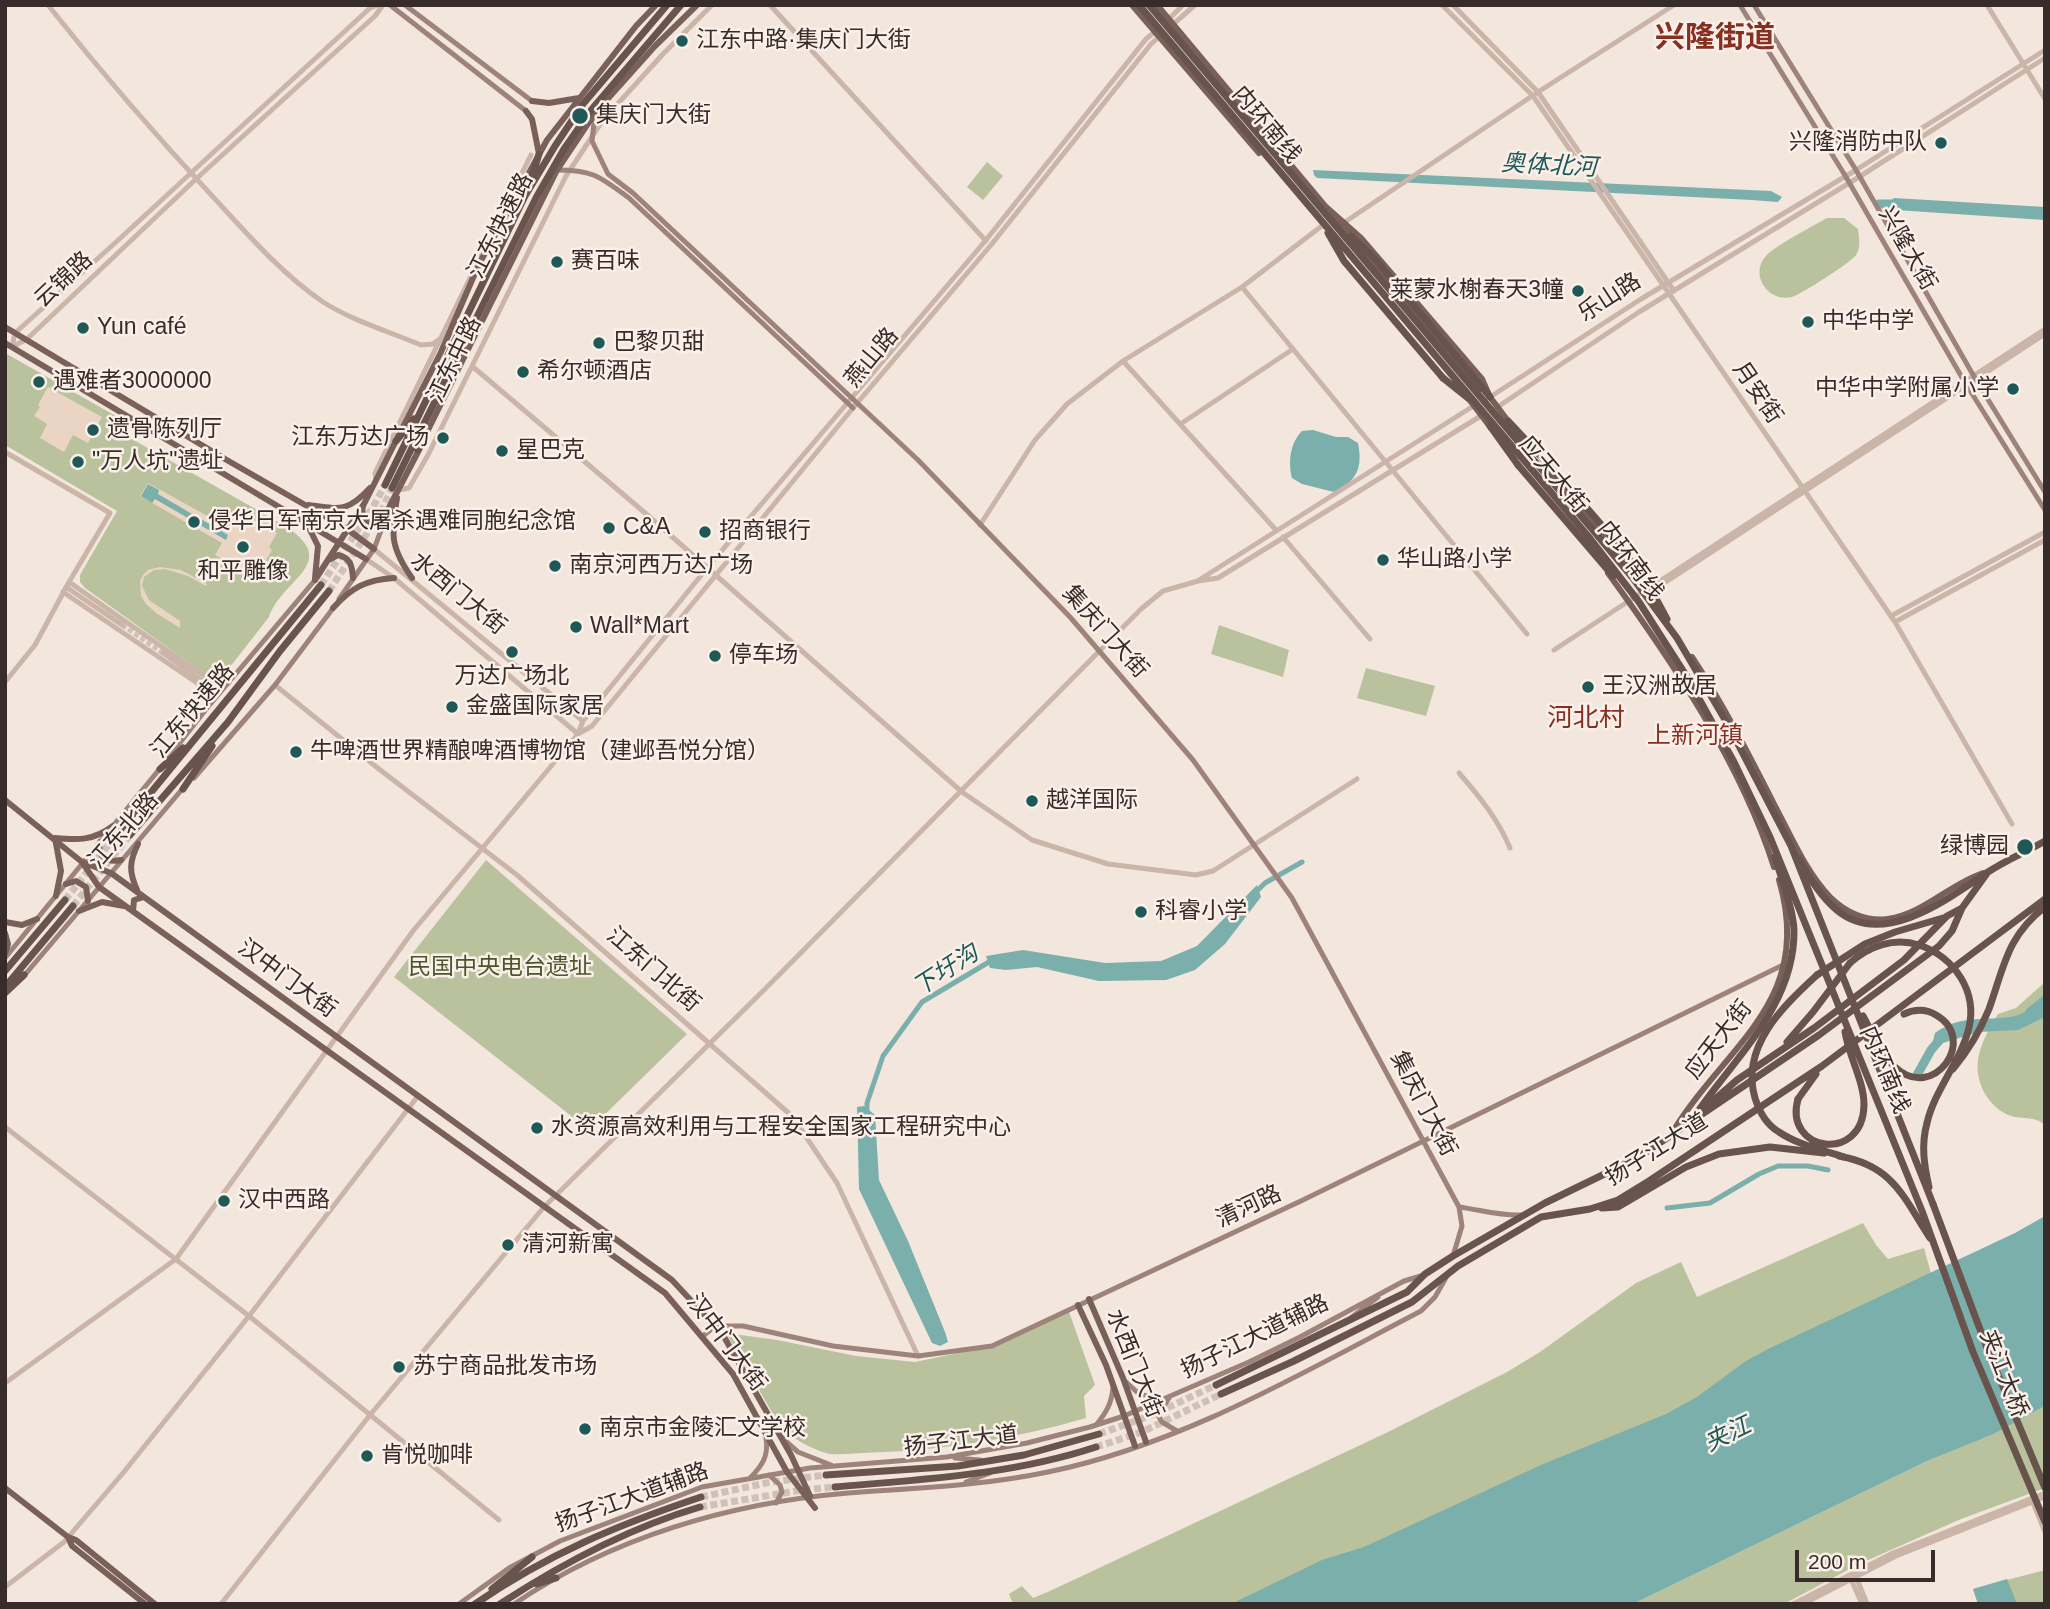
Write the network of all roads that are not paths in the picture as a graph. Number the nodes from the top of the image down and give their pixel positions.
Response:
1 (48, 5) edge
2 (378, 5) edge
3 (383, 5) edge
4 (390, 5) edge
5 (405, 5) edge
6 (656, 5) edge
7 (667, 5) edge
8 (681, 5) edge
9 (697, 5) edge
10 (712, 5) edge
11 (770, 5) edge
12 (1132, 5) edge
13 (1139, 5) edge
14 (1149, 5) edge
15 (1157, 5) edge
16 (1183, 5) edge
17 (1195, 5) edge
18 (1441, 5) edge
19 (1452, 5) edge
20 (1674, 5) edge
21 (1740, 5) edge
22 (1754, 5) edge
23 (1987, 5) edge
24 (1171, 22) junction
25 (1156, 35) junction
26 (2045, 50) edge
27 (2045, 58) edge
28 (2025, 66) junction
29 (1535, 94) junction
30 (579, 98) junction
31 (2045, 99) edge
32 (532, 101) joint
33 (526, 111) joint
34 (595, 113) junction
35 (593, 134) junction
36 (535, 155) junction
37 (557, 170) junction
38 (569, 170) junction
39 (191, 173) junction
40 (1858, 173) junction
41 (606, 177) junction
42 (196, 179) junction
43 (1847, 180) junction
44 (525, 196) junction
45 (534, 202) junction
46 (1322, 210) junction
47 (1345, 222) junction
48 (1323, 225) junction
49 (988, 243) junction
50 (1669, 283) junction
51 (1662, 286) junction
52 (1242, 287) junction
53 (1671, 293) junction
54 (5, 327) edge
55 (2045, 331) edge
56 (15, 332) junction
57 (441, 338) junction
58 (27, 339) junction
59 (9, 345) edge
60 (421, 345) junction
61 (1293, 349) junction
62 (1124, 361) junction
63 (429, 362) junction
64 (472, 366) junction
65 (1975, 378) junction
66 (1965, 384) junction
67 (1490, 397) junction
68 (1468, 398) junction
69 (853, 403) junction
70 (1473, 406) junction
71 (1497, 407) junction
72 (426, 409) junction
73 (1481, 416) junction
74 (1508, 421) junction
75 (1182, 423) junction
76 (1490, 426) junction
77 (396, 441) junction
78 (418, 450) junction
79 (5, 452) edge
80 (1386, 461) junction
81 (1393, 470) junction
82 (376, 481) junction
83 (392, 488) junction
84 (1803, 491) junction
85 (2045, 492) edge
86 (364, 503) junction
87 (305, 505) junction
88 (2045, 510) edge
89 (387, 514) junction
90 (302, 522) junction
91 (980, 525) junction
92 (347, 529) junction
93 (1276, 530) junction
94 (2045, 532) edge
95 (1283, 538) junction
96 (2045, 540) edge
97 (339, 543) junction
98 (374, 549) junction
99 (366, 559) junction
100 (327, 562) junction
101 (707, 568) junction
102 (715, 575) junction
103 (353, 578) junction
104 (394, 578) junction
105 (412, 578) junction
106 (1198, 581) junction
107 (318, 582) junction
108 (66, 587) junction
109 (329, 591) tunnel mouth
110 (1648, 592) junction
111 (679, 603) junction
112 (1631, 603) junction
113 (333, 608) junction
114 (687, 610) junction
115 (1891, 616) junction
116 (1895, 622) junction
117 (125, 624) junction
118 (140, 632) junction
119 (122, 633) junction
120 (1527, 634) dead end
121 (1676, 638) junction
122 (151, 639) junction
123 (1370, 639) dead end
124 (134, 640) junction
125 (1665, 646) junction
126 (144, 647) junction
127 (162, 650) junction
128 (1554, 650) dead end
129 (1100, 651) junction
130 (156, 655) junction
131 (202, 681) junction
132 (5, 682) edge
133 (214, 683) junction
134 (228, 684) junction
135 (275, 685) junction
136 (209, 696) junction
137 (207, 708) junction
138 (583, 721) junction
139 (228, 722) junction
140 (592, 726) junction
141 (201, 732) junction
142 (578, 734) junction
143 (160, 769) junction
144 (1459, 773) dead end
145 (1357, 779) dead end
146 (183, 789) junction
147 (962, 792) junction
148 (5, 800) edge
149 (2012, 824) dead end
150 (117, 828) junction
151 (130, 835) tunnel mouth
152 (1770, 837) junction
153 (55, 838) junction
154 (100, 842) junction
155 (2041, 843) edge
156 (138, 844) junction
157 (1255, 845) junction
158 (1791, 846) junction
159 (482, 848) junction
160 (1510, 848) dead end
161 (121, 860) junction
162 (82, 862) junction
163 (1988, 872) junction
164 (111, 873) junction
165 (66, 884) junction
166 (99, 887) junction
167 (141, 895) junction
168 (56, 896) junction
169 (2045, 899) edge
170 (65, 900) tunnel mouth
171 (88, 901) junction
172 (127, 906) junction
173 (2045, 907) edge
174 (1962, 908) junction
175 (76, 909) junction
176 (133, 911) junction
177 (1947, 916) junction
178 (37, 919) junction
179 (5, 922) edge
180 (5, 933) edge
181 (5, 956) edge
182 (1786, 966) junction
183 (5, 971) edge
184 (24, 975) junction
185 (5, 987) edge
186 (1849, 991) junction
187 (5, 993) edge
188 (5, 998) edge
189 (1888, 1018) junction
190 (1844, 1024) junction
191 (335, 1036) junction
192 (710, 1043) junction
193 (325, 1050) junction
194 (1778, 1052) junction
195 (1822, 1066) junction
196 (1951, 1073) junction
197 (418, 1096) junction
198 (408, 1109) junction
199 (1692, 1121) junction
200 (5, 1127) edge
201 (1671, 1135) junction
202 (1423, 1141) junction
203 (1844, 1157) junction
204 (555, 1195) junction
205 (1933, 1204) junction
206 (544, 1207) junction
207 (1459, 1207) junction
208 (1590, 1209) junction
209 (1525, 1215) junction
210 (1931, 1239) junction
211 (1453, 1256) junction
212 (176, 1259) junction
213 (1425, 1274) junction
214 (1447, 1276) junction
215 (1385, 1291) junction
216 (1089, 1300) junction
217 (1078, 1304) junction
218 (249, 1316) junction
219 (1344, 1323) junction
220 (715, 1326) junction
221 (703, 1336) junction
222 (918, 1356) junction
223 (1124, 1381) junction
224 (5, 1383) edge
225 (1113, 1384) junction
226 (1216, 1385) tunnel mouth
227 (1221, 1394) tunnel mouth
228 (1166, 1399) junction
229 (1135, 1412) junction
230 (370, 1415) junction
231 (1124, 1416) junction
232 (1095, 1426) junction
233 (765, 1431) junction
234 (1178, 1431) junction
235 (1099, 1434) tunnel mouth
236 (780, 1436) junction
237 (1146, 1442) junction
238 (1135, 1446) junction
239 (1096, 1447) tunnel mouth
240 (947, 1457) junction
241 (991, 1461) junction
242 (834, 1466) junction
243 (798, 1470) junction
244 (995, 1471) junction
245 (788, 1472) junction
246 (769, 1475) junction
247 (826, 1475) tunnel mouth
248 (749, 1479) junction
249 (957, 1486) junction
250 (835, 1487) tunnel mouth
251 (5, 1488) edge
252 (2045, 1493) edge
253 (701, 1497) tunnel mouth
254 (809, 1498) junction
255 (2032, 1500) junction
256 (776, 1503) junction
257 (700, 1507) tunnel mouth
258 (499, 1520) dead end
259 (2045, 1522) edge
260 (2045, 1532) edge
261 (68, 1537) junction
262 (532, 1557) junction
263 (1852, 1575) junction
264 (556, 1578) junction
265 (5, 1587) edge
266 (526, 1588) junction
267 (486, 1596) junction
268 (145, 1604) edge
269 (155, 1604) edge
270 (222, 1604) edge
271 (458, 1604) edge
272 (475, 1604) edge
273 (500, 1604) edge
274 (514, 1604) edge
275 (1793, 1604) edge
276 (1803, 1604) edge
277 (1862, 1604) edge
278 (1867, 1604) edge

1 - 39 street
2 - 39 street, 云锦路
3 - 42 street, 云锦路
4 - 33 main road
5 - 32 main road
6 - 30 main road, 江东中路
7 - 44 highway, 江东快速路
8 - 45 highway, 江东快速路
9 - 34 main road, 江东中路
10 - 35 street, 江东中路
11 - 49 street
12 - 25 main road, 应天大街
13 - 46 highway, 内环南线, bridge
14 - 46 highway, 内环南线, bridge
15 - 24 main road, 应天大街
16 - 24 street, 燕山路
17 - 24 street, 燕山路
18 - 29 street, 月安街
19 - 29 street
20 - 29 street
21 - 43 main road, 兴隆大街
22 - 40 main road, 兴隆大街
23 - 28 street
24 - 25 street, 燕山路
24 - 46 main road, 应天大街
25 - 48 main road, 应天大街
25 - 49 street, 燕山路
26 - 28 street, 乐山路
27 - 28 street, 乐山路
28 - 31 street
28 - 40 street, 乐山路
29 - 47 street
29 - 50 street
29 - 51 street, 月安街
30 - 32 main road
30 - 36 main road, 江东中路
33 - 36 main road
34 - 35 main road
34 - 37 main road, 江东中路
35 - 38 street, 江东中路
35 - 41 main road
36 - 44 highway
36 - 57 street, 江东中路
36 - 77 main road, 江东中路
37 - 38 main road
37 - 45 highway
37 - 78 main road, 江东中路
38 - 41 main road
38 - 64 street, 江东中路
39 - 42 street
39 - 56 street, 云锦路
40 - 43 street, 乐山路
40 - 65 main road, 兴隆大街
41 - 69 main road, 集庆门大街
42 - 58 street, 云锦路
42 - 60 street
43 - 50 street, 乐山路
43 - 53 street, 乐山路
43 - 66 main road, 兴隆大街
44 - 72 highway, 江东快速路
45 - 72 highway, 江东快速路
46 - 47 main road, 应天大街
46 - 67 main road, 应天大街
46 - 67 highway, bridge
46 - 68 highway, bridge
46 - 121 highway, 内环南线, bridge
46 - 125 highway, 内环南线, bridge
47 - 67 main road, 应天大街
48 - 52 street
48 - 68 main road, 应天大街
49 - 69 street, 燕山路
50 - 51 street, 乐山路
50 - 53 street
51 - 53 street, 月安街
51 - 67 street, 乐山路
52 - 61 street
52 - 62 street
53 - 71 street, 乐山路
53 - 84 street, 月安街
54 - 56 main road, 水西门大街
55 - 65 street
56 - 58 main road, 水西门大街
56 - 59 street
57 - 60 street
57 - 63 street, 江东中路
58 - 59 street, 云锦路
58 - 87 main road, 水西门大街
59 - 90 main road, 水西门大街
60 - 63 street
61 - 75 street
61 - 80 street
62 - 75 street
62 - 91 street
63 - 82 street, 江东中路
64 - 83 street, 江东中路
64 - 101 street
65 - 66 street
65 - 85 main road, 兴隆大街
66 - 84 street
66 - 88 main road, 兴隆大街
67 - 70 street, 乐山路
67 - 71 main road, 应天大街
68 - 70 main road, 应天大街
69 - 91 main road, 集庆门大街
69 - 101 street, 燕山路
69 - 102 street, 燕山路
70 - 73 main road, 应天大街
70 - 80 street, 乐山路
71 - 73 street, 乐山路
71 - 74 main road, 应天大街
72 - 77 highway
72 - 78 highway
72 - 83 highway, 江东快速路
73 - 76 main road, 应天大街
73 - 81 street, 乐山路
74 - 110 main road, 应天大街
74 - 121 highway, bridge
75 - 93 street
76 - 112 main road, 应天大街
76 - 125 highway, bridge
77 - 82 main road, 江东中路
78 - 83 main road, 江东中路
79 - 108 street
80 - 81 street
80 - 93 street, 乐山路
81 - 95 street, 乐山路
81 - 120 street
82 - 86 main road, 江东中路
82 - 87 main road
83 - 89 main road, 江东中路
83 - 105 main road
84 - 110 street
84 - 115 street, 月安街
86 - 89 main road
86 - 92 main road, 江东中路
87 - 92 main road, 水西门大街
89 - 98 main road, 江东北路
90 - 97 main road, 水西门大街
90 - 107 main road
91 - 129 main road, 集庆门大街
92 - 97 main road, 江东中路
92 - 98 main road, 水西门大街
93 - 95 street
93 - 106 street, 乐山路
94 - 115 street
95 - 106 street, 乐山路
95 - 123 street
96 - 116 street
97 - 99 main road, 水西门大街
97 - 100 main road, 江东中路
98 - 99 main road, 江东北路
98 - 105 street, 水西门大街
99 - 103 main road, 江东北路
99 - 104 street, 水西门大街
100 - 103 main road
100 - 107 main road, 江东中路
101 - 102 street
101 - 111 street, 燕山路
102 - 114 street, 燕山路
102 - 147 street
103 - 113 main road, 江东北路
104 - 113 main road
104 - 142 street, 水西门大街
105 - 138 street, 水西门大街
106 - 129 street, 乐山路
107 - 134 main road, 江东北路
107 - 141 highway, 江东快速路
108 - 117 street
108 - 119 street
108 - 132 street
109 - 139 highway, 江东快速路
110 - 112 street
110 - 163 main road, 应天大街
111 - 114 street
111 - 138 street, 燕山路
112 - 128 street
112 - 182 main road, 应天大街
113 - 135 main road, 江东北路
114 - 140 street, 燕山路
115 - 116 street, 月安街
116 - 149 street, 月安街
117 - 118 street
117 - 119 street
118 - 122 street
118 - 124 street
119 - 124 street
121 - 158 highway, 内环南线, bridge
122 - 126 street
122 - 127 street
124 - 126 street
125 - 152 highway, 内环南线, bridge
126 - 130 street
127 - 130 street
127 - 131 street
127 - 133 street
129 - 147 street, 乐山路
129 - 157 main road, 集庆门大街
130 - 136 street
131 - 133 street
131 - 136 street
133 - 134 street
134 - 137 main road, 江东北路
135 - 146 main road, 江东北路
135 - 159 street, 江东门北街
136 - 137 street
137 - 143 main road, 江东北路
138 - 140 street, 水西门大街
138 - 142 street, 燕山路
139 - 146 highway
139 - 151 highway, 江东快速路
140 - 142 street, 燕山路
141 - 143 highway
141 - 150 highway, 江东快速路
142 - 159 street, 燕山路
143 - 150 main road, 江东北路
144 - 160 street
145 - 157 street
146 - 156 main road, 江东北路
147 - 157 street
147 - 192 street, 乐山路
148 - 153 main road, 汉中门大街
150 - 153 main road
150 - 154 main road, 江东北路
152 - 182 highway, bridge
152 - 190 highway, 内环南线, bridge
153 - 162 main road, 汉中门大街
153 - 168 main road
154 - 161 main road
154 - 162 main road, 江东北路
155 - 163 highway
156 - 161 main road, 江东北路
156 - 167 main road
157 - 202 main road, 集庆门大街
158 - 163 highway, bridge
158 - 186 highway, 内环南线, bridge
159 - 191 street, 燕山路
159 - 192 street, 江东门北街
161 - 164 main road, 江东北路
162 - 164 main road, 汉中门大街
162 - 165 main road, 江东北路
162 - 166 main road, 汉中门大街
163 - 174 highway, 扬子江大道
164 - 166 main road, 江东北路
164 - 167 main road, 汉中门大街
165 - 168 main road, 江东北路
165 - 171 main road
166 - 171 main road, 江东北路
166 - 172 main road, 汉中门大街
167 - 176 main road
167 - 191 main road, 汉中门大街
168 - 178 main road, 江东北路
169 - 189 highway, 扬子江大道
170 - 183 highway
171 - 175 main road, 江东北路
172 - 175 main road
172 - 176 main road, 汉中门大街
173 - 196 highway, bridge
174 - 177 highway, 扬子江大道
174 - 199 highway, 扬子江大道
175 - 184 main road, 江东北路
175 - 185 highway
176 - 193 main road, 汉中门大街
177 - 194 highway, 扬子江大道
177 - 203 highway, bridge
178 - 179 main road
178 - 181 main road, 江东北路
180 - 181 main road
182 - 199 highway
182 - 201 main road, 应天大街
182 - 202 main road, 清河路
184 - 187 highway
184 - 188 main road, 江东北路
186 - 189 highway, bridge
186 - 205 highway, 内环南线, bridge
189 - 195 highway, 扬子江大道
190 - 195 highway, bridge
190 - 210 highway, 内环南线, bridge
191 - 193 street, 燕山路
191 - 197 main road, 汉中门大街
192 - 204 street, 乐山路
192 - 222 street, 江东门北街
193 - 198 main road, 汉中门大街
193 - 212 street, 燕山路
194 - 196 highway, bridge
194 - 199 highway, 扬子江大道
195 - 208 highway, 扬子江大道
196 - 205 highway, bridge
197 - 198 street
197 - 204 main road, 汉中门大街
198 - 206 main road, 汉中门大街
198 - 218 street
199 - 201 highway, 扬子江大道
200 - 212 street
201 - 209 highway, 扬子江大道
202 - 207 main road, 集庆门大街
202 - 216 main road, 清河路
203 - 208 highway, bridge
203 - 210 highway, bridge
204 - 206 street, 乐山路
204 - 220 main road, 汉中门大街
205 - 252 highway, 夹江大桥
206 - 221 main road, 汉中门大街
206 - 230 street, 乐山路
207 - 209 main road
207 - 211 main road
208 - 214 highway, 扬子江大道
209 - 211 highway, 扬子江大道
210 - 259 highway, 夹江大桥, bridge
211 - 213 highway, 扬子江大道
212 - 218 street
212 - 224 street, 燕山路
213 - 215 main road, 扬子江大道辅路
213 - 219 highway, 扬子江大道
214 - 227 highway, 扬子江大道
214 - 234 main road, 扬子江大道辅路
215 - 219 main road
215 - 228 main road, 扬子江大道辅路
216 - 217 main road, 清河路
216 - 223 main road, 水西门大街
217 - 222 main road, 清河路
217 - 225 main road, 水西门大街
218 - 230 street
218 - 261 street
219 - 226 highway, 扬子江大道
220 - 221 main road
220 - 222 main road, 清河路
220 - 236 main road, 汉中门大街
221 - 233 main road, 汉中门大街
223 - 228 main road
223 - 229 main road, 水西门大街
225 - 231 main road, 水西门大街
225 - 232 main road
228 - 229 main road, 扬子江大道辅路
228 - 234 main road
229 - 231 main road, 扬子江大道辅路
229 - 237 main road, 水西门大街
230 - 258 street
230 - 270 street, 乐山路
231 - 232 main road, 扬子江大道辅路
231 - 238 main road, 水西门大街
232 - 240 main road, 扬子江大道辅路
233 - 245 main road, 汉中门大街
233 - 248 main road
234 - 237 main road, 扬子江大道辅路
235 - 241 highway, 扬子江大道
236 - 242 main road
236 - 243 main road, 汉中门大街
237 - 238 main road, 扬子江大道辅路
238 - 249 main road, 扬子江大道辅路
239 - 244 highway, 扬子江大道
240 - 241 main road
240 - 242 main road, 扬子江大道辅路
241 - 247 highway, 扬子江大道
242 - 243 main road, 扬子江大道辅路
243 - 245 main road, 扬子江大道辅路
243 - 254 main road, 汉中门大街
244 - 249 main road
244 - 250 highway, 扬子江大道
245 - 246 main road, 扬子江大道辅路
245 - 254 main road, 汉中门大街
246 - 248 main road, 扬子江大道辅路
246 - 256 main road
248 - 262 main road, 扬子江大道辅路
249 - 254 main road, 扬子江大道辅路
251 - 261 main road
252 - 255 street
253 - 267 highway
254 - 256 main road, 扬子江大道辅路
255 - 260 street
255 - 263 street
256 - 264 main road, 扬子江大道辅路
257 - 266 highway
261 - 265 street
261 - 268 main road
261 - 269 main road
262 - 267 highway
262 - 271 main road, 扬子江大道辅路
263 - 275 street
263 - 276 street
263 - 277 street
263 - 278 street
264 - 266 highway
264 - 274 main road, 扬子江大道辅路
266 - 273 highway
267 - 272 highway

